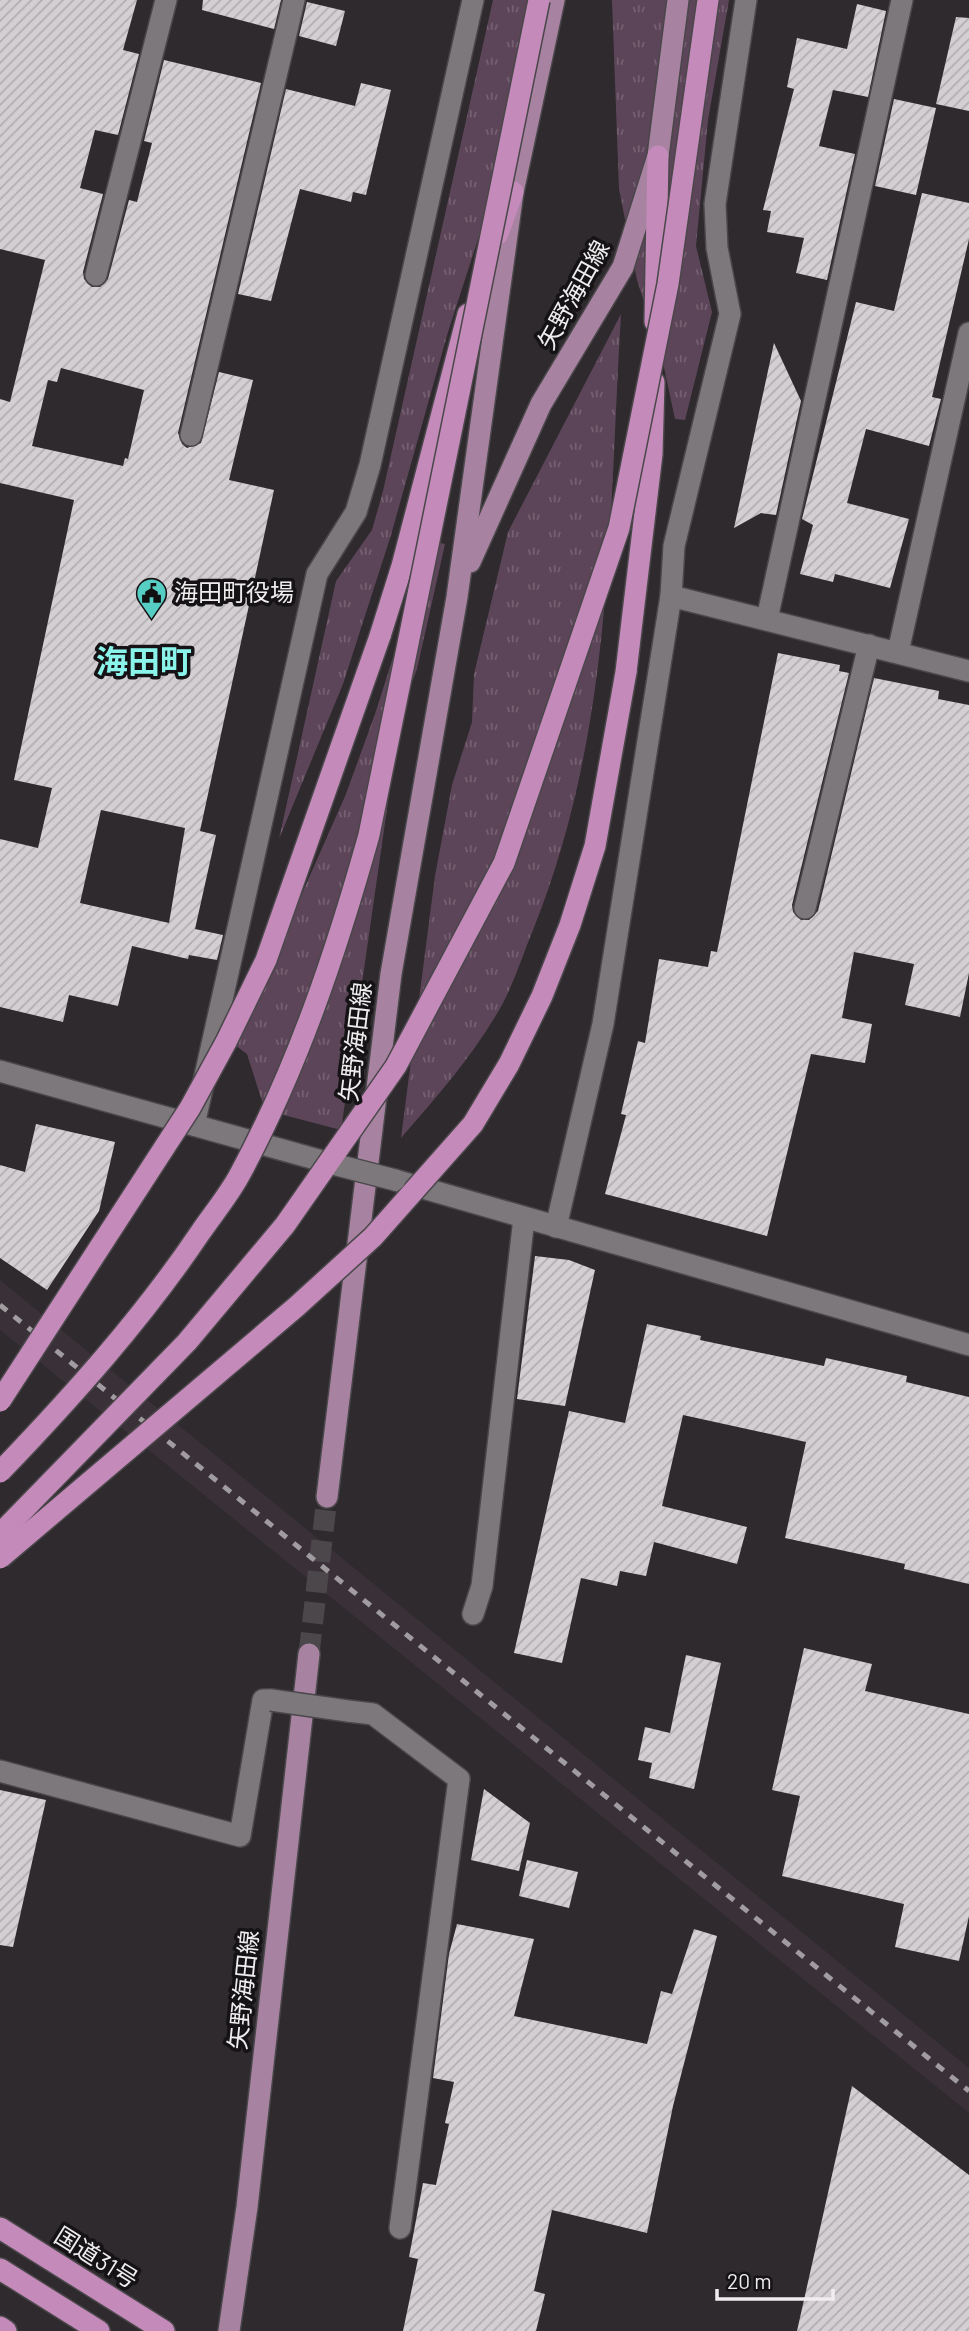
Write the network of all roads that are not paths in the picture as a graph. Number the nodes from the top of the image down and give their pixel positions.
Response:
1 (166, 0) edge
2 (294, 0) edge
3 (473, 0) edge
4 (539, 0) edge
5 (554, 0) edge
6 (678, 0) edge
7 (708, 0) edge
8 (746, 0) edge
9 (902, 0) edge
10 (658, 156) junction
11 (513, 192) junction
12 (96, 275) dead end
13 (969, 333) edge
14 (191, 435) dead end
15 (671, 596) junction
16 (457, 597) junction
17 (767, 619) junction
18 (869, 645) junction
19 (898, 652) junction
20 (969, 671) edge
21 (805, 908) dead end
22 (0, 1071) edge
23 (194, 1125) junction
24 (524, 1218) junction
25 (556, 1227) junction
26 (969, 1345) edge
27 (0, 1401) edge
28 (0, 1472) edge
29 (327, 1497) tunnel mouth
30 (0, 1534) edge
31 (0, 1558) edge
32 (473, 1614) dead end
33 (309, 1654) tunnel mouth
34 (0, 1771) edge
35 (0, 2228) edge
36 (400, 2228) dead end
37 (0, 2269) edge
38 (0, 2327) edge
39 (6, 2331) edge
40 (99, 2331) edge
41 (164, 2331) edge
42 (229, 2331) edge

1 - 12 street
2 - 14 street
3 - 23 street
4 - 28 highway, bridge
5 - 11 main road, 矢野海田線
6 - 10 main road, 矢野海田線
7 - 30 highway, bridge
8 - 15 street
9 - 17 street
10 - 16 main road, 矢野海田線
10 - 31 highway, bridge
11 - 16 main road, 矢野海田線
11 - 27 highway, bridge
13 - 19 street
15 - 17 street
15 - 25 street
16 - 29 main road, 矢野海田線
17 - 18 street
18 - 19 street
18 - 21 street
19 - 20 street
22 - 23 street
23 - 24 street, bridge
24 - 25 street
24 - 32 street
25 - 26 street
33 - 42 main road, 矢野海田線
34 - 36 street, bridge
35 - 41 highway, 国道31号
37 - 40 highway
38 - 39 highway

